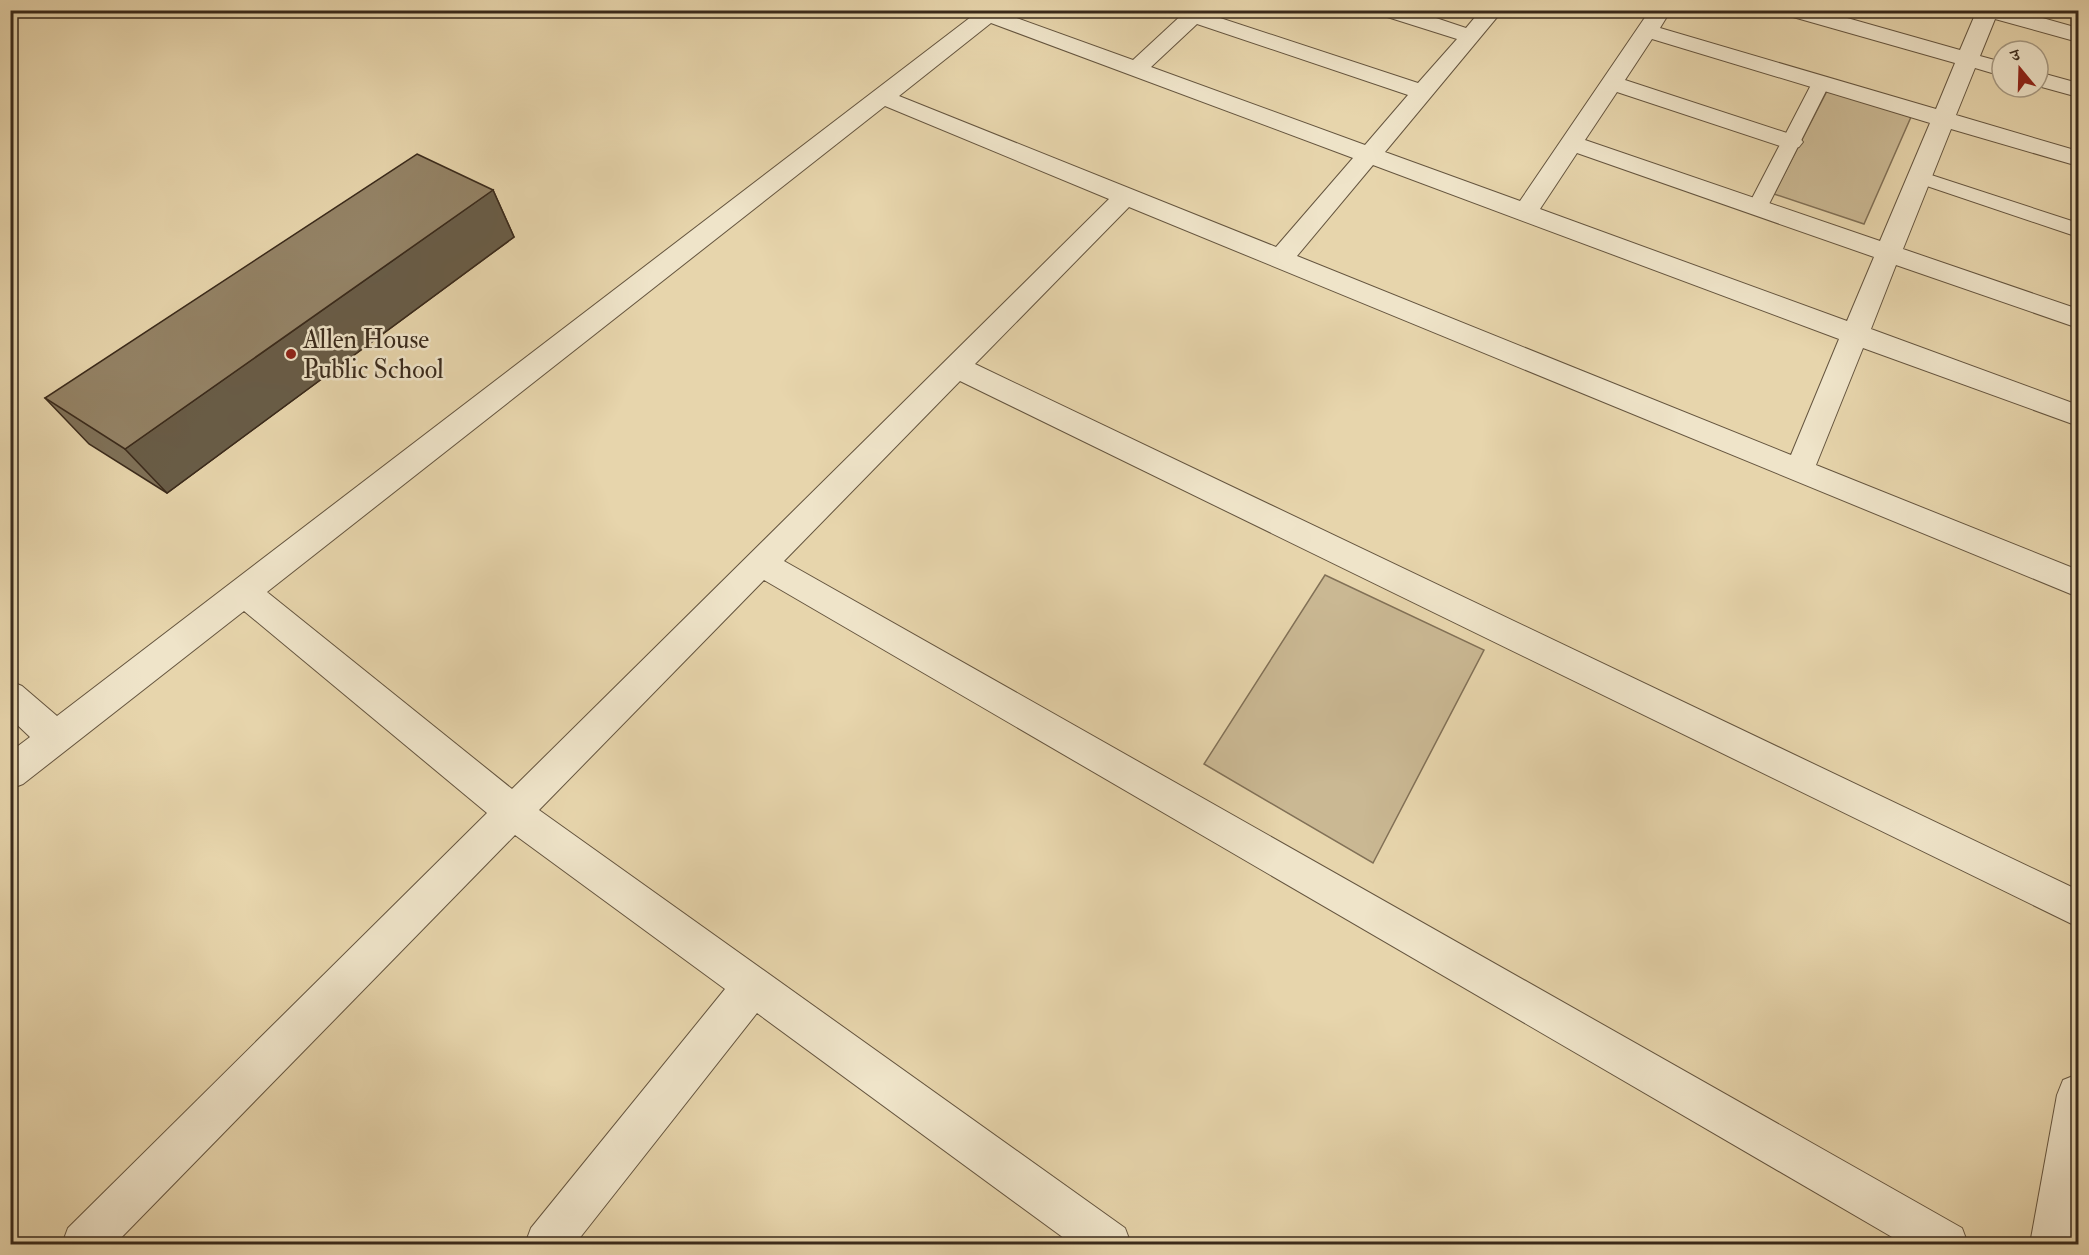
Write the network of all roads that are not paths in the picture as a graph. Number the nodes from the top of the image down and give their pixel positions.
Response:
1 (1389, 10) edge
2 (1493, 10) edge
3 (1661, 10) edge
4 (1794, 10) edge
5 (1988, 10) edge
6 (991, 13) edge
7 (1197, 13) edge
8 (1647, 31) junction
9 (2079, 35) edge
10 (1470, 36) junction
11 (1968, 59) junction
12 (1990, 65) edge
13 (1136, 69) junction
14 (2050, 82) edge
15 (1612, 83) junction
16 (1821, 83) junction
17 (2079, 90) edge
18 (1423, 92) junction
19 (882, 98) junction
20 (1943, 119) junction
21 (1791, 142) junction
22 (1571, 143) junction
23 (1369, 155) junction
24 (2079, 159) edge
25 (1919, 177) junction
26 (1125, 197) junction
27 (1756, 208) junction
28 (1525, 212) junction
29 (2079, 230) edge
30 (1889, 253) junction
31 (1280, 259) junction
32 (2079, 319) edge
33 (1856, 333) junction
34 (956, 367) junction
35 (2079, 416) edge
36 (1799, 471) junction
37 (761, 564) junction
38 (2079, 584) edge
39 (244, 592) junction
40 (10, 696) edge
41 (56, 738) junction
42 (10, 773) edge
43 (514, 813) junction
44 (2079, 909) edge
45 (753, 986) junction
46 (2079, 1095) edge
47 (1091, 1239) edge
48 (84, 1245) edge
49 (547, 1245) edge
50 (1946, 1245) edge
51 (2052, 1245) edge

1 - 10 street
2 - 10 street
3 - 8 street
4 - 11 street
5 - 9 street
5 - 11 street
6 - 13 street
6 - 19 street
7 - 13 street
7 - 18 street
8 - 15 street
8 - 16 street
10 - 18 street
11 - 12 street
11 - 20 street
13 - 23 street
14 - 17 street
15 - 21 street
15 - 22 street
16 - 20 street
16 - 21 lane
18 - 23 street
19 - 26 street
19 - 39 street
20 - 24 street
20 - 25 street
21 - 27 lane
22 - 27 street
22 - 28 street
23 - 28 street
23 - 31 street
25 - 29 lane
25 - 30 street
26 - 31 street
26 - 34 street
27 - 30 street
28 - 33 street
30 - 32 street
30 - 33 street
31 - 36 street
33 - 35 street
33 - 36 street
34 - 37 street
34 - 44 street
36 - 38 street
37 - 43 street
37 - 50 street
39 - 41 street
39 - 43 street
40 - 41 street
41 - 42 street
43 - 45 street
43 - 48 street
45 - 47 street
45 - 49 street
46 - 51 street

